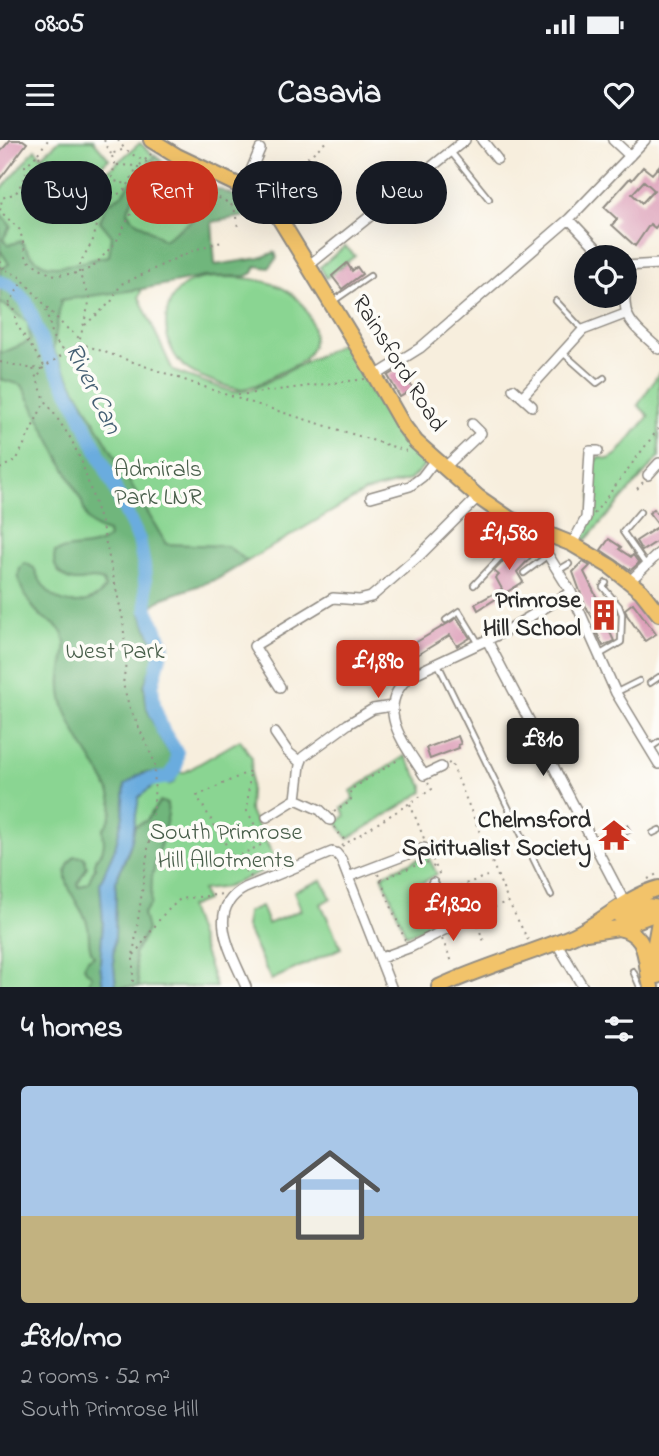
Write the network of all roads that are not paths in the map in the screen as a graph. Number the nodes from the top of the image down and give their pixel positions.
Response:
1 (465, 140) edge
2 (482, 140) edge
3 (613, 140) edge
4 (645, 140) edge
5 (154, 143) edge
6 (451, 152) junction
7 (255, 153) dead end
8 (630, 156) junction
9 (497, 159) dead end
10 (252, 161) edge
11 (232, 182) edge
12 (489, 199) dead end
13 (569, 219) junction
14 (284, 224) edge
15 (594, 245) edge
16 (659, 264) edge
17 (637, 265) edge
18 (309, 266) junction
19 (370, 276) dead end
20 (555, 300) dead end
21 (331, 303) junction
22 (624, 308) edge
23 (625, 314) junction
24 (583, 330) junction
25 (659, 349) edge
26 (562, 352) junction
27 (375, 376) junction
28 (604, 378) dead end
29 (513, 389) dead end
30 (522, 397) junction
31 (532, 406) dead end
32 (471, 424) dead end
33 (590, 451) dead end
34 (440, 464) junction
35 (372, 497) dead end
36 (478, 497) junction
37 (640, 512) dead end
38 (536, 530) junction
39 (572, 544) junction
40 (659, 553) edge
41 (548, 555) junction
42 (569, 565) dead end
43 (647, 565) junction
44 (558, 570) junction
45 (524, 573) dead end
46 (630, 581) junction
47 (606, 583) dead end
48 (474, 585) dead end
49 (571, 592) junction
50 (659, 614) edge
51 (446, 620) dead end
52 (483, 641) junction
53 (599, 655) junction
54 (438, 663) junction
55 (659, 677) edge
56 (639, 681) dead end
57 (650, 683) dead end
58 (280, 687) dead end
59 (616, 693) junction
60 (392, 706) junction
61 (275, 733) dead end
62 (659, 742) edge
63 (649, 748) junction
64 (300, 762) junction
65 (659, 764) edge
66 (441, 767) road end
67 (296, 799) junction
68 (267, 817) dead end
69 (328, 818) road end
70 (659, 830) edge
71 (653, 833) dead end
72 (426, 847) road end
73 (348, 877) junction
74 (433, 883) road end
75 (659, 888) edge
76 (551, 895) dead end
77 (625, 903) junction
78 (659, 910) edge
79 (659, 921) edge
80 (595, 924) junction
81 (618, 928) junction
82 (571, 937) junction
83 (556, 942) junction
84 (381, 958) junction
85 (633, 971) dead end
86 (659, 984) edge
87 (246, 987) edge
88 (391, 987) edge
89 (439, 987) edge
90 (583, 987) edge
91 (640, 987) edge
92 (651, 987) edge

1 - 6 street
2 - 9 street
3 - 8 street
4 - 8 street
5 - 11 main road, Rainsford Road
6 - 12 lane
6 - 18 street
7 - 10 street
8 - 13 street
13 - 15 street
13 - 27 street
14 - 18 main road, Rainsford Road
16 - 17 street
18 - 21 main road, Rainsford Road
19 - 21 lane
20 - 24 lane
21 - 27 main road, Rainsford Road
22 - 23 street
23 - 24 street
23 - 25 street
24 - 26 street
26 - 28 lane
26 - 30 street
27 - 34 main road, Rainsford Road
29 - 30 street
30 - 31 street
32 - 34 street
33 - 39 street
34 - 35 street
34 - 36 main road, Rainsford Road
36 - 38 main road, Rainsford Road
36 - 58 street
37 - 43 lane
38 - 39 main road, Rainsford Road
38 - 41 street
38 - 48 lane
39 - 46 main road, Rainsford Road
40 - 43 street
41 - 44 street
41 - 45 lane
42 - 44 lane
43 - 46 street
44 - 49 street
46 - 50 main road, Rainsford Road
47 - 53 lane
49 - 52 street
49 - 53 street
51 - 52 lane
52 - 54 street
52 - 77 street
53 - 59 street
54 - 60 street
54 - 76 lane
55 - 57 lane
56 - 59 lane
59 - 63 street
60 - 64 street
60 - 66 street
61 - 64 street
62 - 63 lane
63 - 65 street
64 - 67 street
67 - 68 street
67 - 69 street
70 - 71 lane
72 - 73 street
73 - 84 street
73 - 87 street
74 - 84 street
75 - 77 main road
77 - 80 main road
78 - 80 main road
78 - 81 main road
79 - 86 main road
80 - 82 main road
81 - 82 main road
81 - 92 main road
82 - 83 main road
83 - 89 main road
83 - 90 street
84 - 88 street
85 - 91 lane

